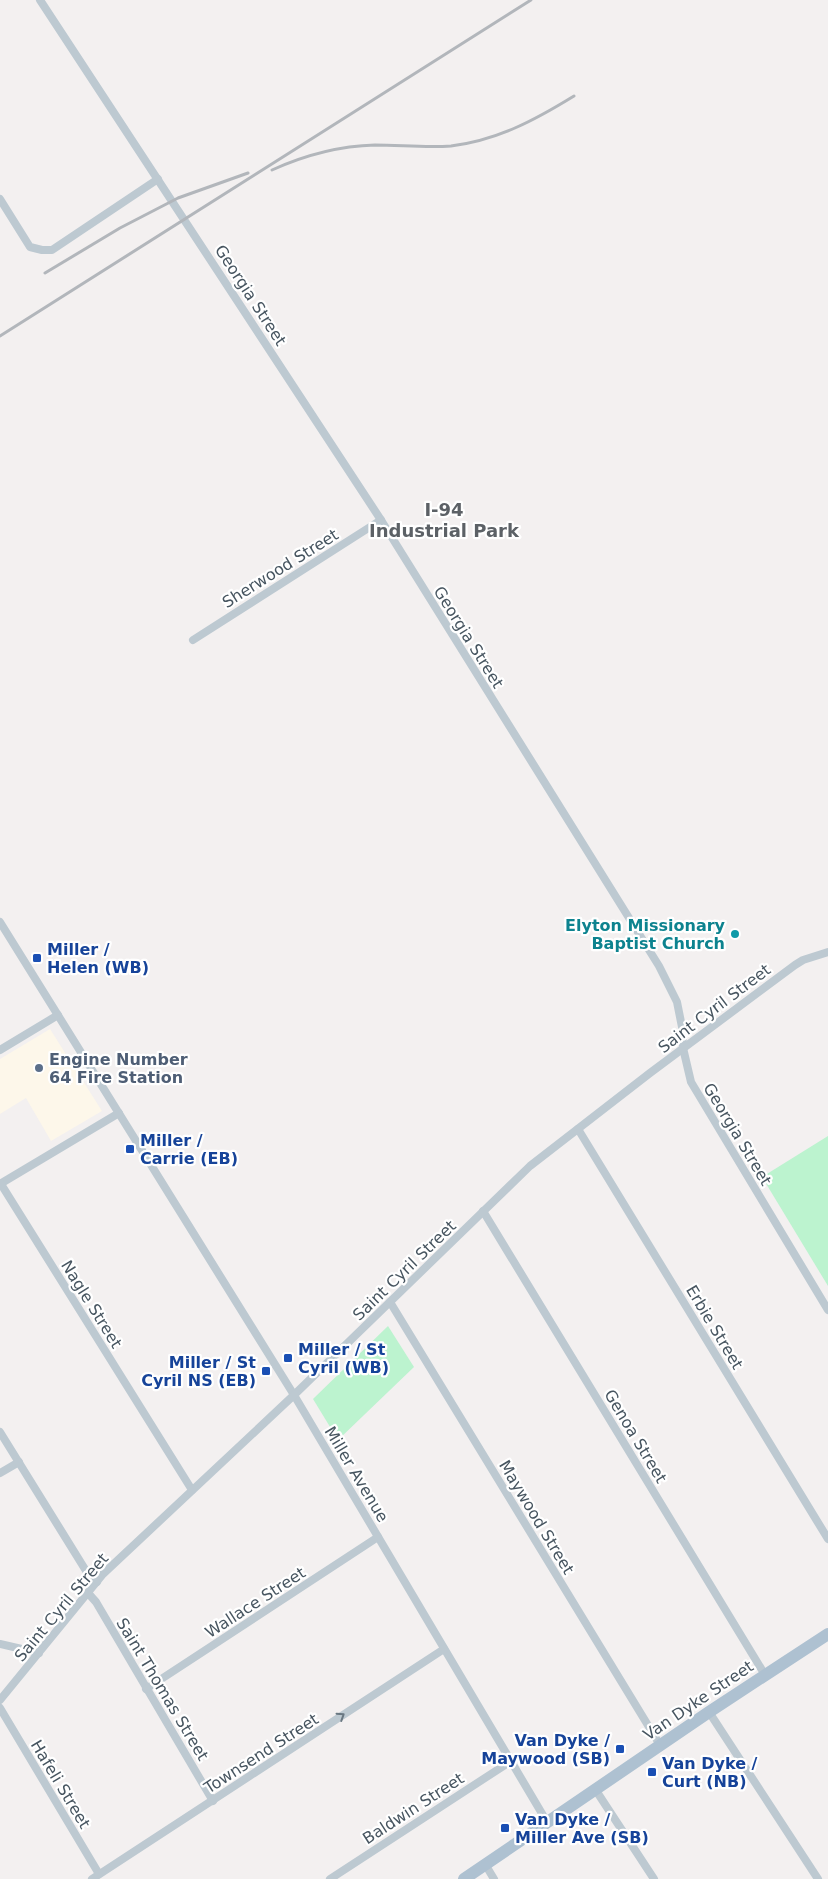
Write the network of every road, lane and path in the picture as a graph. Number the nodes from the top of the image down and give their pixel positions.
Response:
1 (40, 0) edge
2 (158, 179) junction
3 (0, 199) edge
4 (380, 520) junction
5 (193, 640) dead end
6 (0, 922) edge
7 (828, 952) edge
8 (58, 1015) junction
9 (683, 1048) junction
10 (0, 1050) edge
11 (119, 1113) junction
12 (578, 1129) junction
13 (1, 1184) edge
14 (483, 1212) junction
15 (390, 1302) junction
16 (828, 1310) edge
17 (294, 1395) junction
18 (0, 1432) edge
19 (18, 1462) junction
20 (0, 1473) edge
21 (192, 1490) junction
22 (378, 1537) junction
23 (828, 1539) edge
24 (97, 1582) junction
25 (88, 1593) junction
26 (827, 1637) edge
27 (0, 1644) edge
28 (444, 1649) junction
29 (39, 1653) junction
30 (765, 1675) junction
31 (146, 1689) junction
32 (0, 1700) edge
33 (0, 1708) edge
34 (709, 1712) junction
35 (660, 1745) junction
36 (510, 1761) junction
37 (595, 1789) junction
38 (213, 1800) junction
39 (546, 1822) junction
40 (485, 1864) junction
41 (99, 1874) junction
42 (92, 1879) edge
43 (330, 1879) edge
44 (464, 1879) edge
45 (494, 1879) edge
46 (654, 1879) edge
47 (818, 1879) edge

1 - 2 street, Georgia Street
2 - 3 street
2 - 4 street, Georgia Street
4 - 5 street, Sherwood Street
4 - 9 street, Georgia Street
6 - 8 street, Miller Avenue
7 - 9 street, Saint Cyril Street
8 - 10 street
8 - 11 street, Miller Avenue
9 - 12 street, Saint Cyril Street
9 - 16 street, Georgia Street
11 - 13 street
11 - 17 street, Miller Avenue
12 - 14 street, Saint Cyril Street
12 - 23 street, Erbie Street
13 - 21 street, Nagle Street
14 - 15 street, Saint Cyril Street
14 - 30 street, Genoa Street
15 - 17 street, Saint Cyril Street
15 - 35 street, Maywood Street
17 - 21 street, Saint Cyril Street
17 - 22 street, Miller Avenue
18 - 19 street
19 - 20 street
19 - 24 street
21 - 24 street, Saint Cyril Street
22 - 28 street, Miller Avenue
22 - 31 street, Wallace Street
24 - 25 street, Saint Cyril Street
25 - 29 street, Saint Cyril Street
25 - 31 street, Saint Thomas Street
26 - 30 main road, Van Dyke Street
27 - 29 street
28 - 36 street, Miller Avenue
38 -> 28 street, Townsend Street
29 - 32 street, Saint Cyril Street
30 - 34 main road, Van Dyke Street
31 - 38 street, Saint Thomas Street
33 - 41 street, Hafeli Street
34 - 35 main road, Van Dyke Street
34 - 47 street
35 - 37 main road, Van Dyke Street
36 - 39 street, Miller Avenue
36 - 43 street, Baldwin Street
37 - 39 main road, Van Dyke Street
37 - 46 street
38 - 41 street, Townsend Street
39 - 40 main road, Van Dyke Street
40 - 44 main road, Van Dyke Street
40 - 45 street
41 - 42 street, Townsend Street

